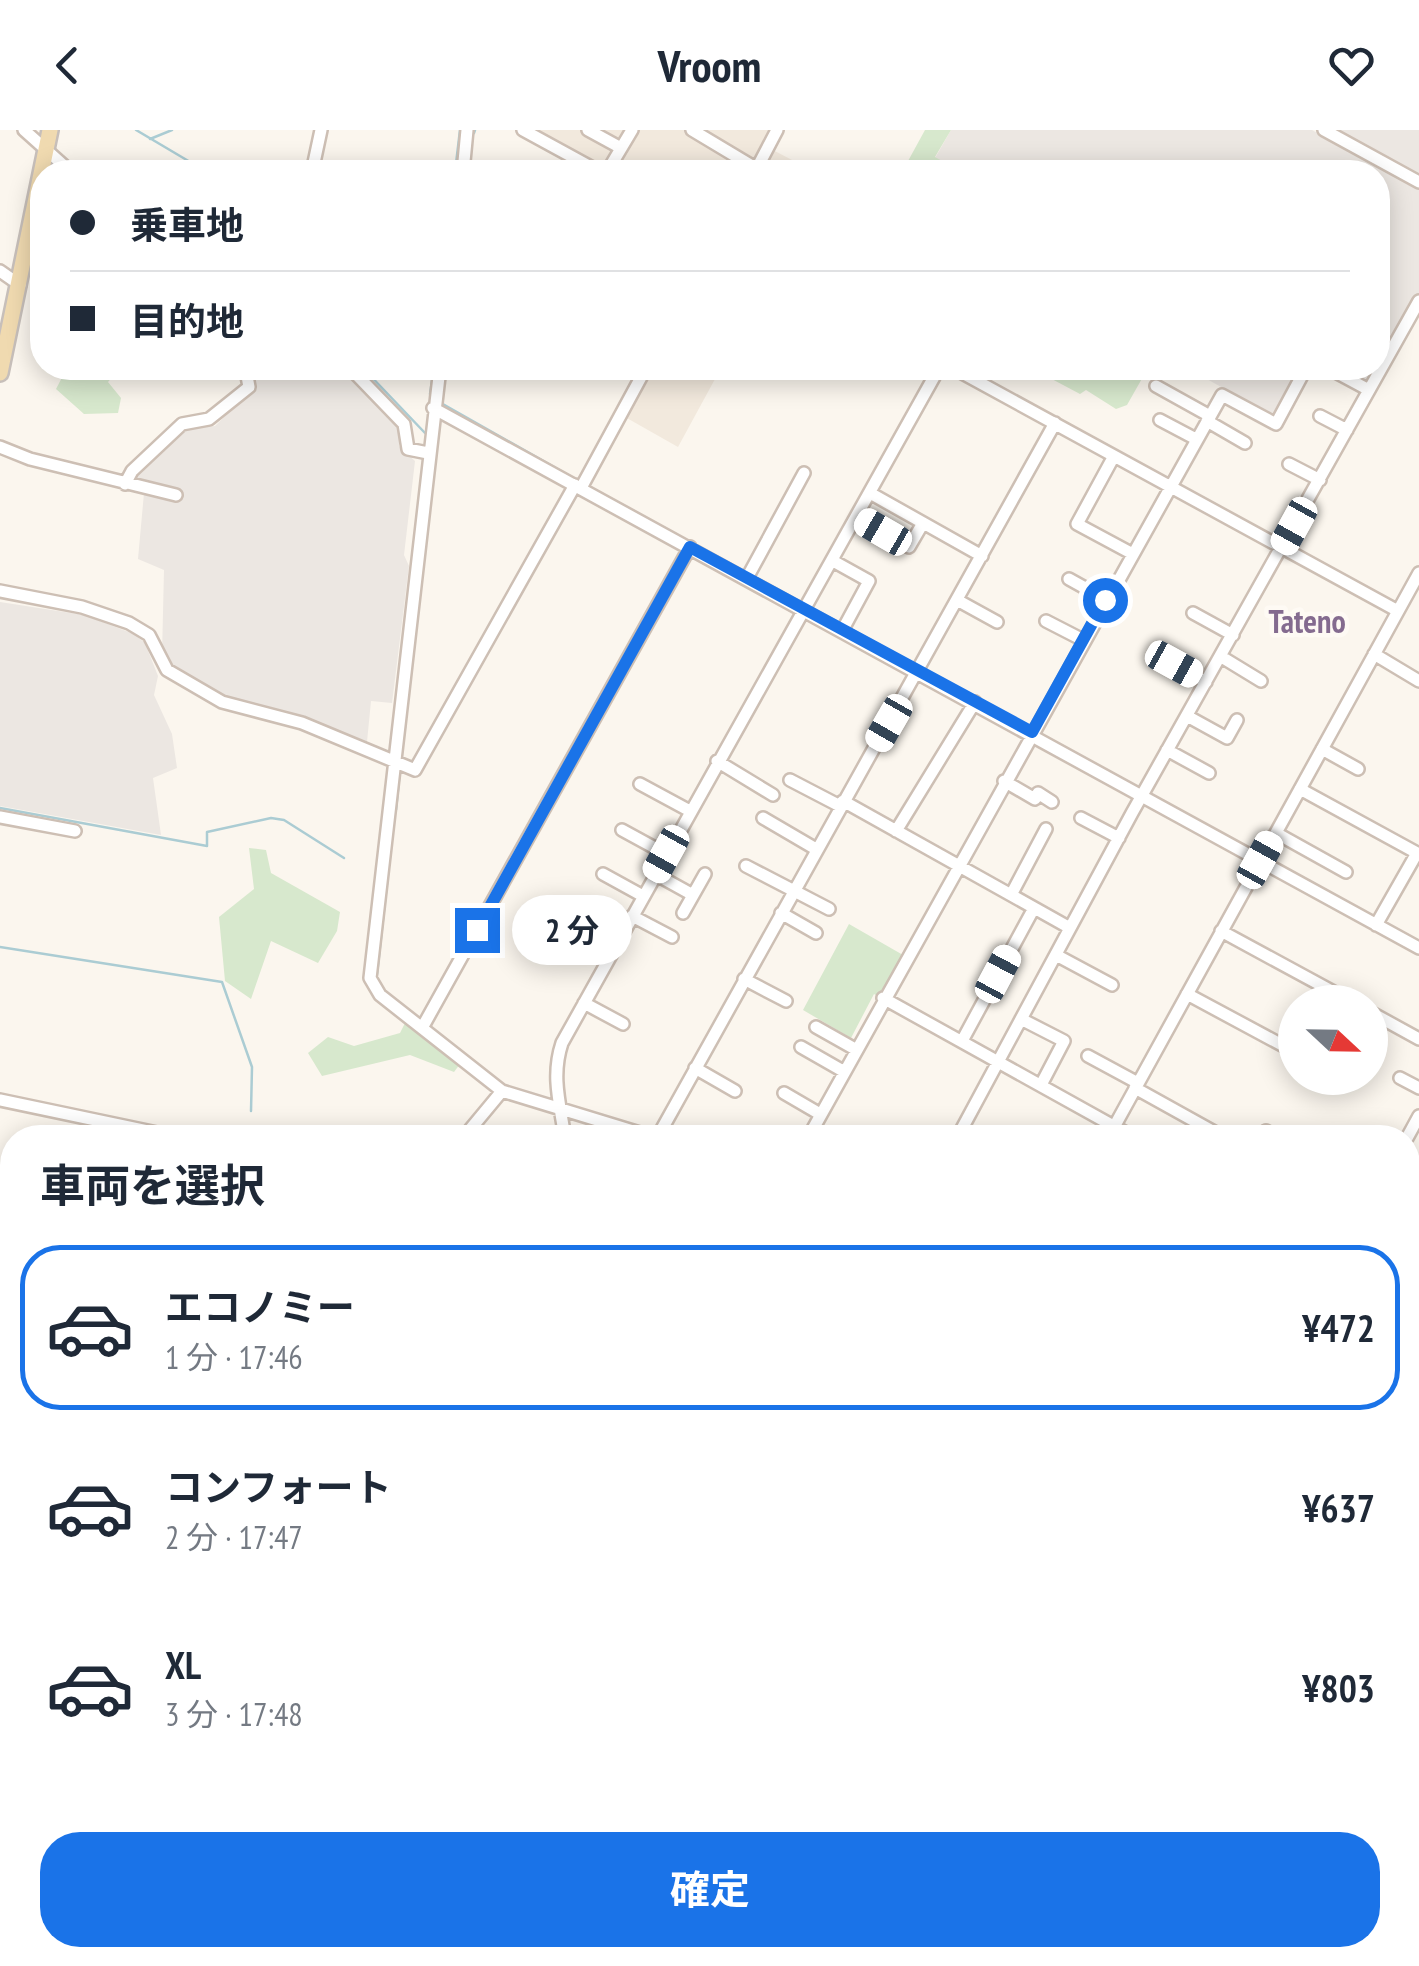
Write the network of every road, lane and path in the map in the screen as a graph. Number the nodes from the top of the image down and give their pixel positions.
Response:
1 (24, 130) edge
2 (50, 130) edge
3 (321, 130) edge
4 (467, 130) edge
5 (523, 130) edge
6 (632, 130) edge
7 (692, 130) edge
8 (777, 130) edge
9 (1324, 130) edge
10 (594, 132) edge
11 (46, 147) junction
12 (621, 148) junction
13 (44, 160) edge
14 (59, 160) edge
15 (315, 160) edge
16 (464, 160) edge
17 (581, 160) edge
18 (612, 160) edge
19 (740, 160) edge
20 (763, 160) edge
21 (1379, 160) edge
22 (1390, 166) edge
23 (1419, 182) edge
24 (30, 232) edge
25 (0, 271) edge
26 (20, 285) junction
27 (1419, 301) edge
28 (1390, 353) edge
29 (0, 374) edge
30 (248, 380) edge
31 (362, 380) edge
32 (438, 380) edge
33 (639, 380) edge
34 (931, 380) edge
35 (976, 380) edge
36 (1300, 380) edge
37 (1350, 380) edge
38 (1375, 380) edge
39 (1156, 386) dead end
40 (1369, 390) junction
41 (434, 408) junction
42 (1320, 416) dead end
43 (1208, 418) junction
44 (1160, 420) dead end
45 (1055, 423) junction
46 (1347, 430) junction
47 (1196, 439) junction
48 (1245, 443) dead end
49 (0, 447) edge
50 (428, 453) junction
51 (1114, 456) junction
52 (1289, 464) dead end
53 (804, 473) dead end
54 (1320, 480) junction
55 (125, 484) junction
56 (578, 486) junction
57 (1168, 486) junction
58 (870, 493) junction
59 (176, 494) dead end
60 (857, 517) junction
61 (923, 523) junction
62 (690, 547) junction
63 (1282, 548) junction
64 (1131, 553) junction
65 (982, 556) junction
66 (833, 562) junction
67 (1419, 573) edge
68 (746, 578) junction
69 (1069, 579) dead end
70 (0, 591) edge
71 (957, 600) junction
72 (1105, 600) junction
73 (1398, 611) junction
74 (806, 612) junction
75 (1193, 613) dead end
76 (1046, 621) dead end
77 (997, 622) dead end
78 (842, 632) junction
79 (1233, 634) junction
80 (1083, 640) junction
81 (1374, 654) junction
82 (1220, 656) junction
83 (1174, 664) dead end
84 (918, 672) junction
85 (1262, 681) dead end
86 (1419, 681) edge
87 (1206, 682) junction
88 (974, 702) junction
89 (1187, 716) junction
90 (1237, 720) dead end
91 (1032, 732) junction
92 (1322, 749) junction
93 (1168, 750) junction
94 (394, 760) junction
95 (717, 761) junction
96 (1358, 768) dead end
97 (1209, 773) dead end
98 (790, 780) dead end
99 (1004, 782) junction
100 (640, 784) dead end
101 (1300, 789) junction
102 (773, 795) dead end
103 (1143, 795) junction
104 (1052, 802) dead end
105 (842, 804) junction
106 (690, 811) junction
107 (0, 817) edge
108 (763, 818) dead end
109 (1081, 818) dead end
110 (1046, 829) dead end
111 (622, 830) dead end
112 (896, 830) junction
113 (74, 831) dead end
114 (1276, 833) junction
115 (1119, 838) junction
116 (816, 848) junction
117 (666, 854) junction
118 (1260, 860) junction
119 (956, 864) junction
120 (746, 866) dead end
121 (1346, 872) dead end
122 (603, 874) dead end
123 (655, 874) junction
124 (704, 874) dead end
125 (792, 892) junction
126 (693, 895) junction
127 (1011, 895) junction
128 (643, 896) junction
129 (1034, 908) junction
130 (829, 909) dead end
131 (683, 913) dead end
132 (780, 913) junction
133 (632, 916) junction
134 (1376, 924) junction
135 (1070, 928) junction
136 (1221, 932) junction
137 (816, 933) dead end
138 (672, 937) dead end
139 (1419, 948) edge
140 (1056, 955) junction
141 (744, 979) junction
142 (1112, 985) dead end
143 (1313, 985) edge
144 (1187, 994) junction
145 (883, 998) junction
146 (786, 1000) dead end
147 (584, 1003) junction
148 (1022, 1019) junction
149 (1388, 1022) edge
150 (623, 1024) dead end
151 (816, 1026) dead end
152 (422, 1028) junction
153 (1419, 1039) edge
154 (962, 1041) junction
155 (1278, 1043) edge
156 (802, 1048) dead end
157 (855, 1049) junction
158 (1088, 1056) dead end
159 (999, 1060) junction
160 (695, 1068) junction
161 (843, 1070) junction
162 (1400, 1078) dead end
163 (1042, 1083) junction
164 (1136, 1085) junction
165 (1419, 1088) edge
166 (502, 1091) junction
167 (735, 1091) dead end
168 (784, 1094) dead end
169 (0, 1100) edge
170 (561, 1109) junction
171 (820, 1114) junction
172 (120, 1125) edge
173 (474, 1125) edge
174 (563, 1125) edge
175 (609, 1125) edge
176 (664, 1125) edge
177 (814, 1125) edge
178 (964, 1125) edge
179 (1101, 1125) edge
180 (1115, 1125) edge
181 (1202, 1125) edge

1 - 11 street
2 - 11 main road
3 - 15 street
4 - 16 street
5 - 17 street
6 - 12 street
7 - 19 street
8 - 20 street
9 - 21 street
10 - 12 street
11 - 13 main road
11 - 14 street
12 - 18 street
22 - 23 street
24 - 26 main road
25 - 26 street
26 - 29 main road
27 - 28 street
30 - 55 street
31 - 50 street
32 - 41 street
33 - 56 street
34 - 58 street
35 - 45 street
36 - 43 street
37 - 40 street
38 - 40 street
39 - 43 street
40 - 46 street
41 - 50 street
41 - 56 street
42 - 46 street
43 - 47 street
43 - 48 street
44 - 47 street
45 - 51 street
45 - 65 street
46 - 54 street
47 - 57 street
49 - 55 street
50 - 94 street
51 - 57 street
51 - 64 street
52 - 54 street
53 - 68 street
54 - 63 street
55 - 59 street
56 - 62 street
56 - 94 street
57 - 63 street
57 - 64 street
58 - 60 street
58 - 61 street
60 - 61 street
60 - 66 street
61 - 65 street
62 - 68 street
62 - 152 street
63 - 73 street
63 - 79 street
64 - 72 street
65 - 71 street
66 - 74 street
66 - 78 street
67 - 73 street
68 - 74 street
69 - 72 street
70 - 94 street
71 - 77 street
71 - 84 street
72 - 80 street
73 - 81 street
74 - 78 street
74 - 95 street
75 - 79 street
76 - 80 street
78 - 84 street
79 - 82 street
80 - 91 street
81 - 86 street
81 - 92 street
82 - 85 street
82 - 87 street
83 - 87 street
84 - 88 street
84 - 105 street
87 - 89 street
88 - 91 street
88 - 112 street
89 - 90 street
89 - 93 street
91 - 99 street
91 - 103 street
92 - 96 street
92 - 101 street
93 - 97 street
93 - 103 street
94 - 152 street
95 - 102 street
95 - 106 street
98 - 105 street
99 - 104 street
99 - 119 street
100 - 106 street
101 - 114 street
101 - 134 street
103 - 115 street
103 - 118 street
105 - 112 street
105 - 116 street
106 - 117 street
107 - 113 street
108 - 116 street
109 - 115 street
110 - 127 street
111 - 117 street
112 - 119 street
114 - 118 street
114 - 121 street
115 - 135 street
116 - 125 street
117 - 123 street
118 - 134 street
118 - 136 street
119 - 127 street
119 - 145 street
120 - 125 street
122 - 128 street
123 - 126 street
123 - 128 street
124 - 126 street
125 - 130 street
125 - 132 street
126 - 131 street
127 - 129 street
128 - 133 street
129 - 135 street
129 - 154 street
132 - 137 street
132 - 141 street
133 - 138 street
133 - 147 street
134 - 139 street
135 - 140 street
136 - 143 street
136 - 144 street
140 - 142 street
140 - 148 street
141 - 146 street
141 - 160 street
144 - 155 street
144 - 164 street
145 - 154 street
145 - 157 street
147 - 150 street
147 - 170 street
148 - 159 street
148 - 163 street
149 - 153 street
151 - 157 street
152 - 166 street
154 - 159 street
156 - 161 street
157 - 161 street
158 - 164 street
159 - 163 street
159 - 178 street
160 - 167 street
160 - 176 street
161 - 171 street
162 - 165 street
163 - 179 street
164 - 180 street
164 - 181 street
166 - 170 street
166 - 173 street
168 - 171 street
169 - 172 street
170 - 174 street
170 - 175 street
171 - 177 street

